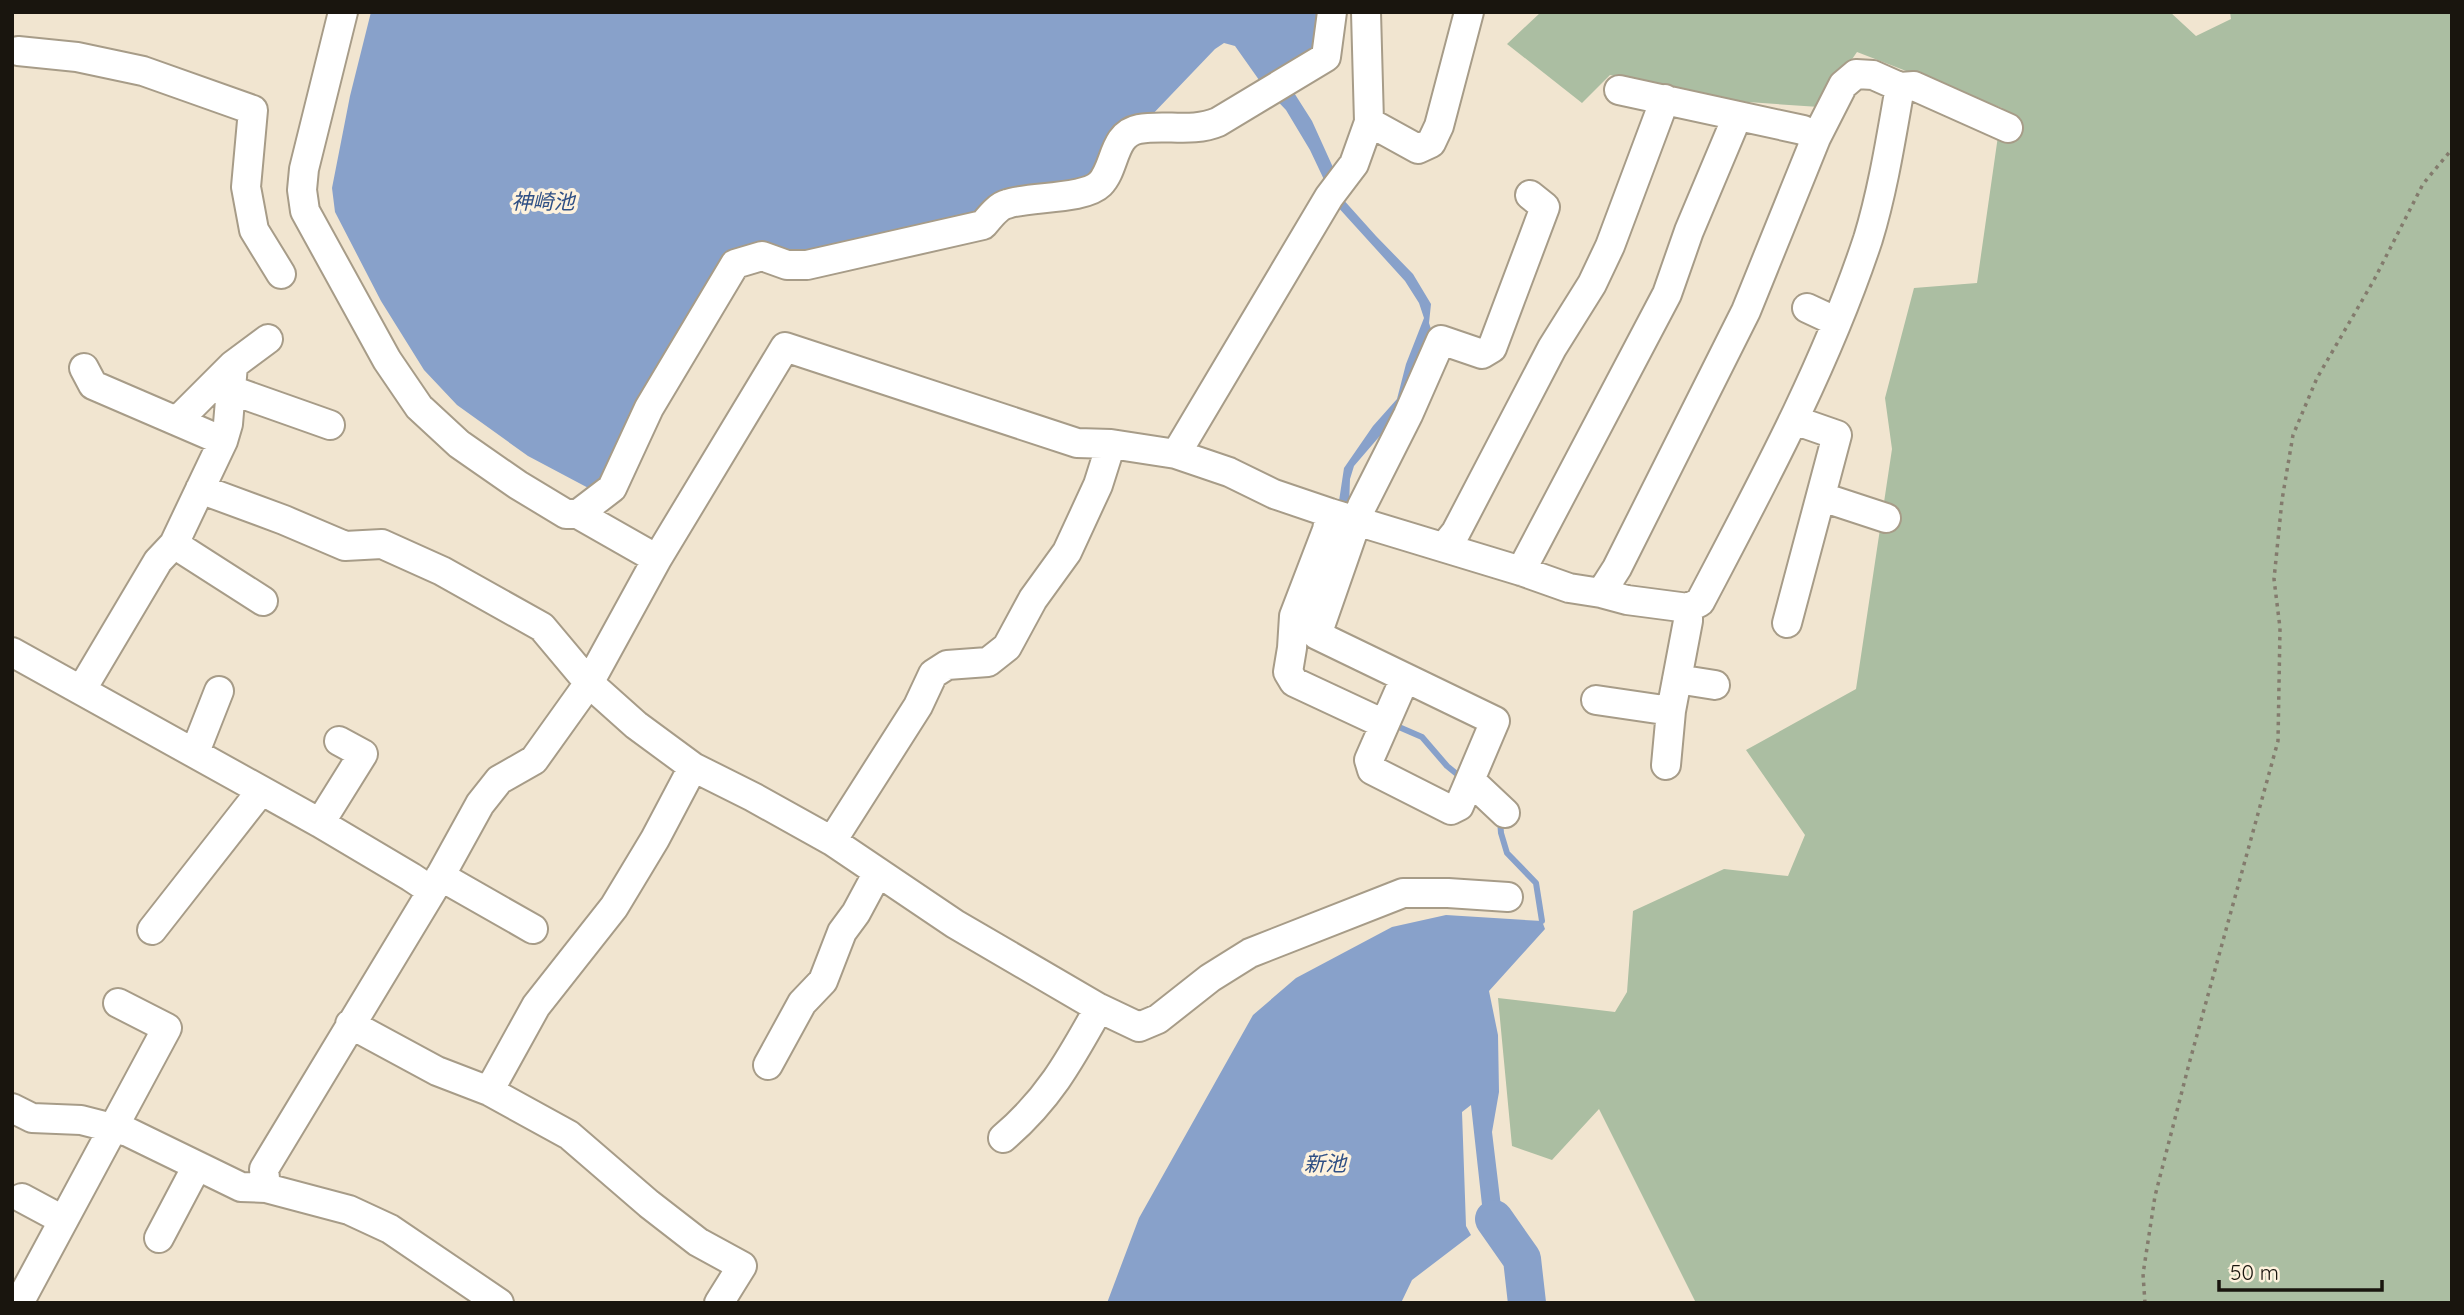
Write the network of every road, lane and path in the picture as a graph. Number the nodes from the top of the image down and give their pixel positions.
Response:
1 (343, 12) edge
2 (1332, 12) edge
3 (1366, 12) edge
4 (1469, 12) edge
5 (14, 55) edge
6 (1900, 87) junction
7 (1619, 90) dead end
8 (1665, 99) junction
9 (1737, 117) junction
10 (1369, 122) junction
11 (2008, 128) dead end
12 (1816, 138) junction
13 (2452, 149) edge
14 (1530, 195) dead end
15 (281, 274) dead end
16 (1807, 308) dead end
17 (1837, 322) junction
18 (268, 339) dead end
19 (83, 368) dead end
20 (232, 377) junction
21 (177, 421) junction
22 (1794, 421) junction
23 (330, 425) dead end
24 (223, 441) junction
25 (1111, 444) junction
26 (1176, 454) junction
27 (200, 489) junction
28 (1822, 497) junction
29 (578, 514) junction
30 (1343, 517) junction
31 (1886, 518) dead end
32 (174, 544) junction
33 (1444, 547) junction
34 (657, 559) junction
35 (1521, 571) junction
36 (1601, 593) junction
37 (263, 601) dead end
38 (1688, 608) junction
39 (1787, 623) dead end
40 (12, 652) edge
41 (1405, 678) junction
42 (1677, 679) junction
43 (589, 684) junction
44 (1715, 685) dead end
45 (82, 689) junction
46 (219, 691) dead end
47 (1596, 700) dead end
48 (1671, 711) junction
49 (1384, 724) junction
50 (339, 741) dead end
51 (194, 752) junction
52 (1666, 765) dead end
53 (693, 767) junction
54 (1471, 781) junction
55 (261, 791) junction
56 (1505, 813) dead end
57 (320, 823) junction
58 (832, 841) junction
59 (878, 872) junction
60 (436, 884) junction
61 (1508, 897) dead end
62 (533, 929) dead end
63 (152, 930) dead end
64 (118, 1003) dead end
65 (1099, 1008) junction
66 (350, 1024) junction
67 (768, 1065) dead end
68 (489, 1091) junction
69 (12, 1108) edge
70 (113, 1129) junction
71 (1003, 1138) dead end
72 (197, 1166) junction
73 (266, 1188) junction
74 (22, 1198) dead end
75 (63, 1220) junction
76 (159, 1238) dead end
77 (23, 1302) edge
78 (499, 1303) edge
79 (719, 1303) edge
80 (2145, 1303) edge

1 - 29 street
2 - 29 street
3 - 10 street
4 - 10 street
5 - 15 street
6 - 11 street
6 - 12 street
6 - 17 street
7 - 8 street
8 - 9 street
8 - 33 street
9 - 12 street
9 - 35 street
10 - 26 street
12 - 36 street
13 - 80 path
14 - 30 street
16 - 17 street
17 - 22 street
18 - 20 street
19 - 21 street
20 - 21 street
20 - 23 street
20 - 24 street
21 - 24 street
22 - 28 street
22 - 38 street
24 - 27 street
25 - 26 street
25 - 34 street
25 - 58 street
26 - 30 street
27 - 32 street
27 - 43 street
28 - 31 street
28 - 39 street
29 - 34 street
30 - 33 street
30 - 41 street
30 - 49 street
32 - 37 street
32 - 45 street
33 - 35 street
34 - 43 street
35 - 36 street
36 - 38 street
38 - 42 street
40 - 45 street
41 - 49 street
41 - 54 street
42 - 44 street
42 - 48 street
43 - 53 street
43 - 60 street
45 - 51 street
46 - 51 street
47 - 48 street
48 - 52 street
49 - 54 street
50 - 57 street
51 - 55 street
53 - 58 street
53 - 68 street
54 - 56 street
55 - 57 street
55 - 63 street
57 - 60 street
58 - 59 street
59 - 65 street
59 - 67 street
60 - 62 street
60 - 66 street
61 - 65 street
64 - 70 street
65 - 71 street
66 - 68 street
66 - 73 street
68 - 79 street
69 - 70 street
70 - 72 street
70 - 75 street
72 - 73 street
72 - 76 street
73 - 78 street
74 - 75 street
75 - 77 street

